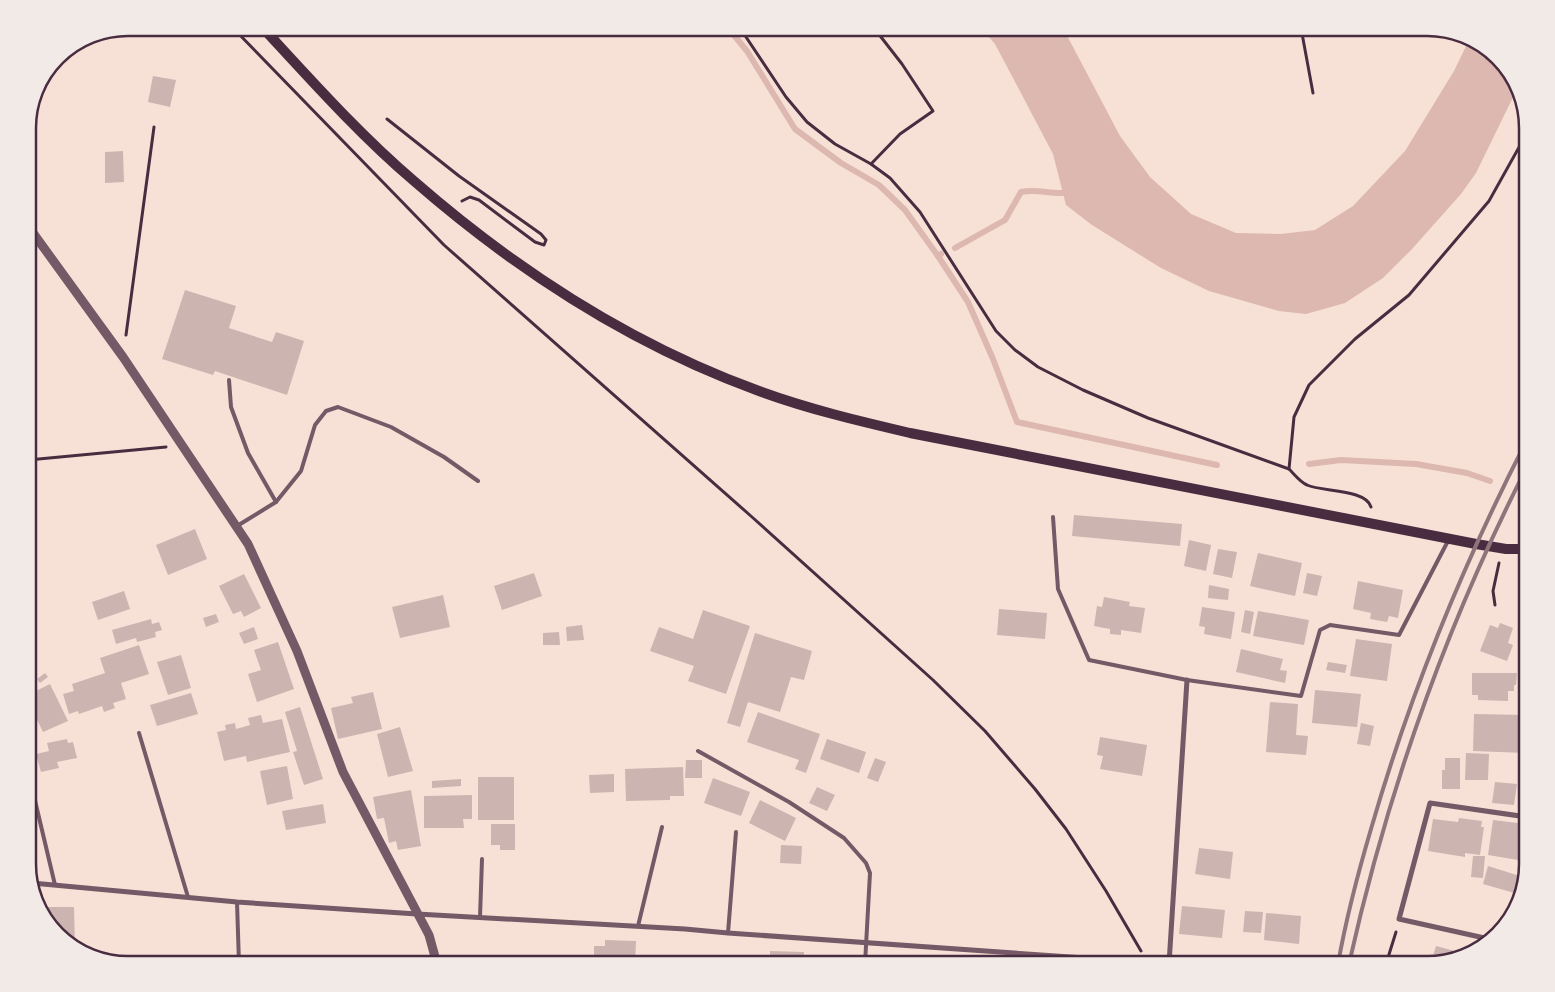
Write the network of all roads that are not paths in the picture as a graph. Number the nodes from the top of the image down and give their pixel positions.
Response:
1 (270, 36) edge
2 (36, 237) edge
3 (229, 380) dead end
4 (478, 481) dead end
5 (276, 502) junction
6 (1053, 517) dead end
7 (237, 526) junction
8 (1449, 539) junction
9 (1519, 549) edge
10 (1187, 680) junction
11 (139, 733) dead end
12 (698, 751) dead end
13 (36, 804) edge
14 (1519, 816) edge
15 (662, 827) dead end
16 (736, 832) dead end
17 (482, 859) dead end
18 (38, 883) edge
19 (55, 885) junction
20 (188, 897) junction
21 (237, 902) junction
22 (417, 914) junction
23 (480, 917) junction
24 (638, 926) junction
25 (728, 933) junction
26 (1482, 937) edge
27 (867, 943) junction
28 (239, 956) edge
29 (435, 956) edge
30 (866, 956) edge
31 (1037, 956) edge
32 (1170, 956) edge

1 - 8 main road
2 - 7 street
3 - 5 lane
4 - 5 lane
5 - 7 lane
6 - 10 lane
7 - 22 street
8 - 9 main road
8 - 10 lane
10 - 32 street
11 - 20 lane
12 - 27 lane
13 - 19 lane
14 - 26 street
15 - 24 lane
16 - 25 lane
17 - 23 lane
18 - 19 street
19 - 20 street
20 - 21 street
21 - 22 street
21 - 28 lane
22 - 23 street
22 - 29 street
23 - 24 street
24 - 25 street
25 - 27 street
27 - 30 lane
27 - 31 street

